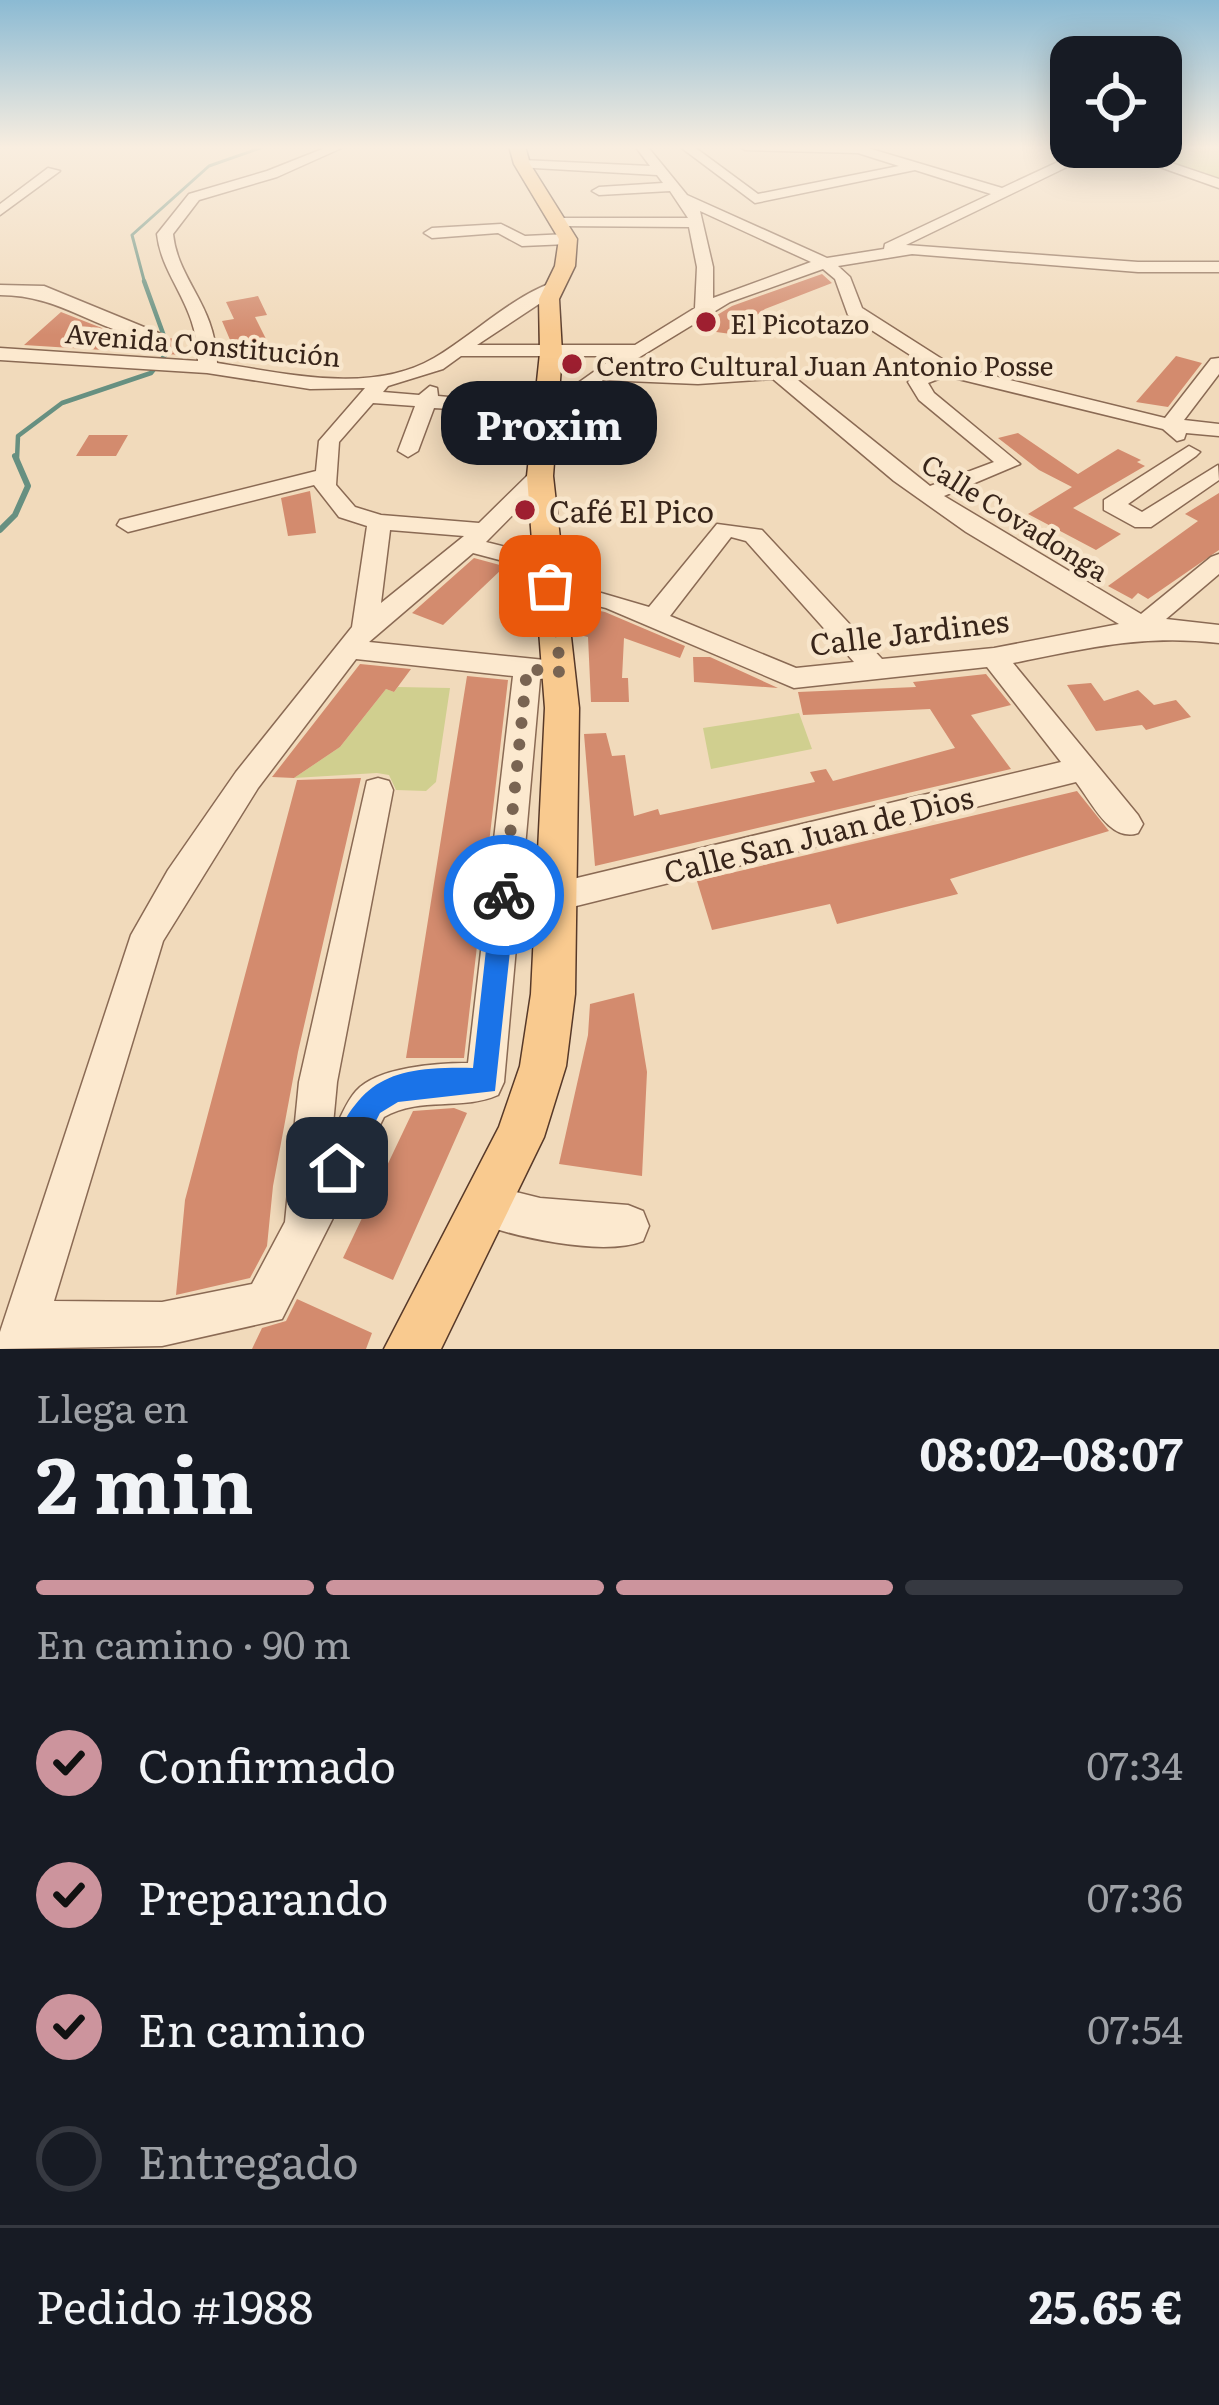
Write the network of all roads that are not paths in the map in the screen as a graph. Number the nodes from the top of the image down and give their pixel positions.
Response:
1 (185, 209) edge
2 (551, 209) edge
3 (690, 209) edge
4 (718, 209) edge
5 (970, 209) edge
6 (694, 223) junction
7 (563, 230) junction
8 (432, 233) dead end
9 (915, 235) junction
10 (941, 250) junction
11 (881, 251) junction
12 (825, 263) junction
13 (1212, 268) edge
14 (0, 290) edge
15 (550, 296) junction
16 (704, 310) junction
17 (152, 334) dead end
18 (551, 350) junction
19 (638, 350) junction
20 (458, 351) junction
21 (0, 354) edge
22 (1218, 363) edge
23 (436, 364) junction
24 (207, 367) junction
25 (946, 370) junction
26 (599, 374) junction
27 (376, 390) junction
28 (425, 403) junction
29 (549, 424) junction
30 (1169, 425) junction
31 (1219, 430) edge
32 (408, 451) dead end
33 (1189, 452) junction
34 (1218, 471) edge
35 (326, 475) junction
36 (928, 494) junction
37 (379, 522) junction
38 (128, 525) dead end
39 (477, 538) junction
40 (1219, 562) edge
41 (549, 576) junction
42 (654, 618) junction
43 (1151, 629) junction
44 (1219, 634) edge
45 (357, 639) junction
46 (994, 657) junction
47 (544, 670) junction
48 (878, 672) junction
49 (1081, 769) junction
50 (378, 790) dead end
51 (1126, 824) dead end
52 (556, 897) junction
53 (488, 1206) junction
54 (628, 1226) dead end
55 (302, 1234) junction
56 (21, 1336) edge
57 (412, 1349) edge

1 - 24 street
2 - 7 main road
3 - 6 street
4 - 12 street
5 - 9 street
6 - 7 street
6 - 16 street
7 - 8 street
7 - 15 main road
9 - 10 street
9 - 11 street
10 - 11 street
10 - 13 street
11 - 12 street
12 - 16 street
12 - 25 street
14 - 17 street
15 - 18 main road
15 - 20 street, Avenida Constitución
16 - 19 street
18 - 19 street
18 - 20 street
18 - 29 main road
19 - 26 street
20 - 23 street, Avenida Constitución
21 - 24 street, Avenida Constitución
22 - 30 street
23 - 27 street, Avenida Constitución
23 - 28 street
24 - 27 street, Avenida Constitución
25 - 30 street
25 - 36 street
26 - 29 street
26 - 36 street, Calle Covadonga
27 - 28 street
27 - 35 street
28 - 29 street
28 - 32 street
29 - 39 street
29 - 41 main road
30 - 31 street
30 - 33 street
33 - 34 street
33 - 34 street
35 - 37 street
35 - 38 street
36 - 43 street, Calle Covadonga
37 - 39 street, Calle Jardines
37 - 45 street
39 - 41 street, Calle Jardines
39 - 45 street
40 - 43 street
41 - 42 street, Calle Jardines
41 - 47 main road
42 - 48 street, Calle Jardines
42 - 48 street
43 - 44 street, Calle Jardines
43 - 46 street, Calle Jardines
45 - 47 street
45 - 56 street
46 - 48 street, Calle Jardines
46 - 49 street
47 - 52 main road
47 - 55 street
49 - 51 street
49 - 52 street, Calle San Juan de Dios
50 - 55 street
52 - 53 main road
53 - 54 street
53 - 57 main road
55 - 56 street

